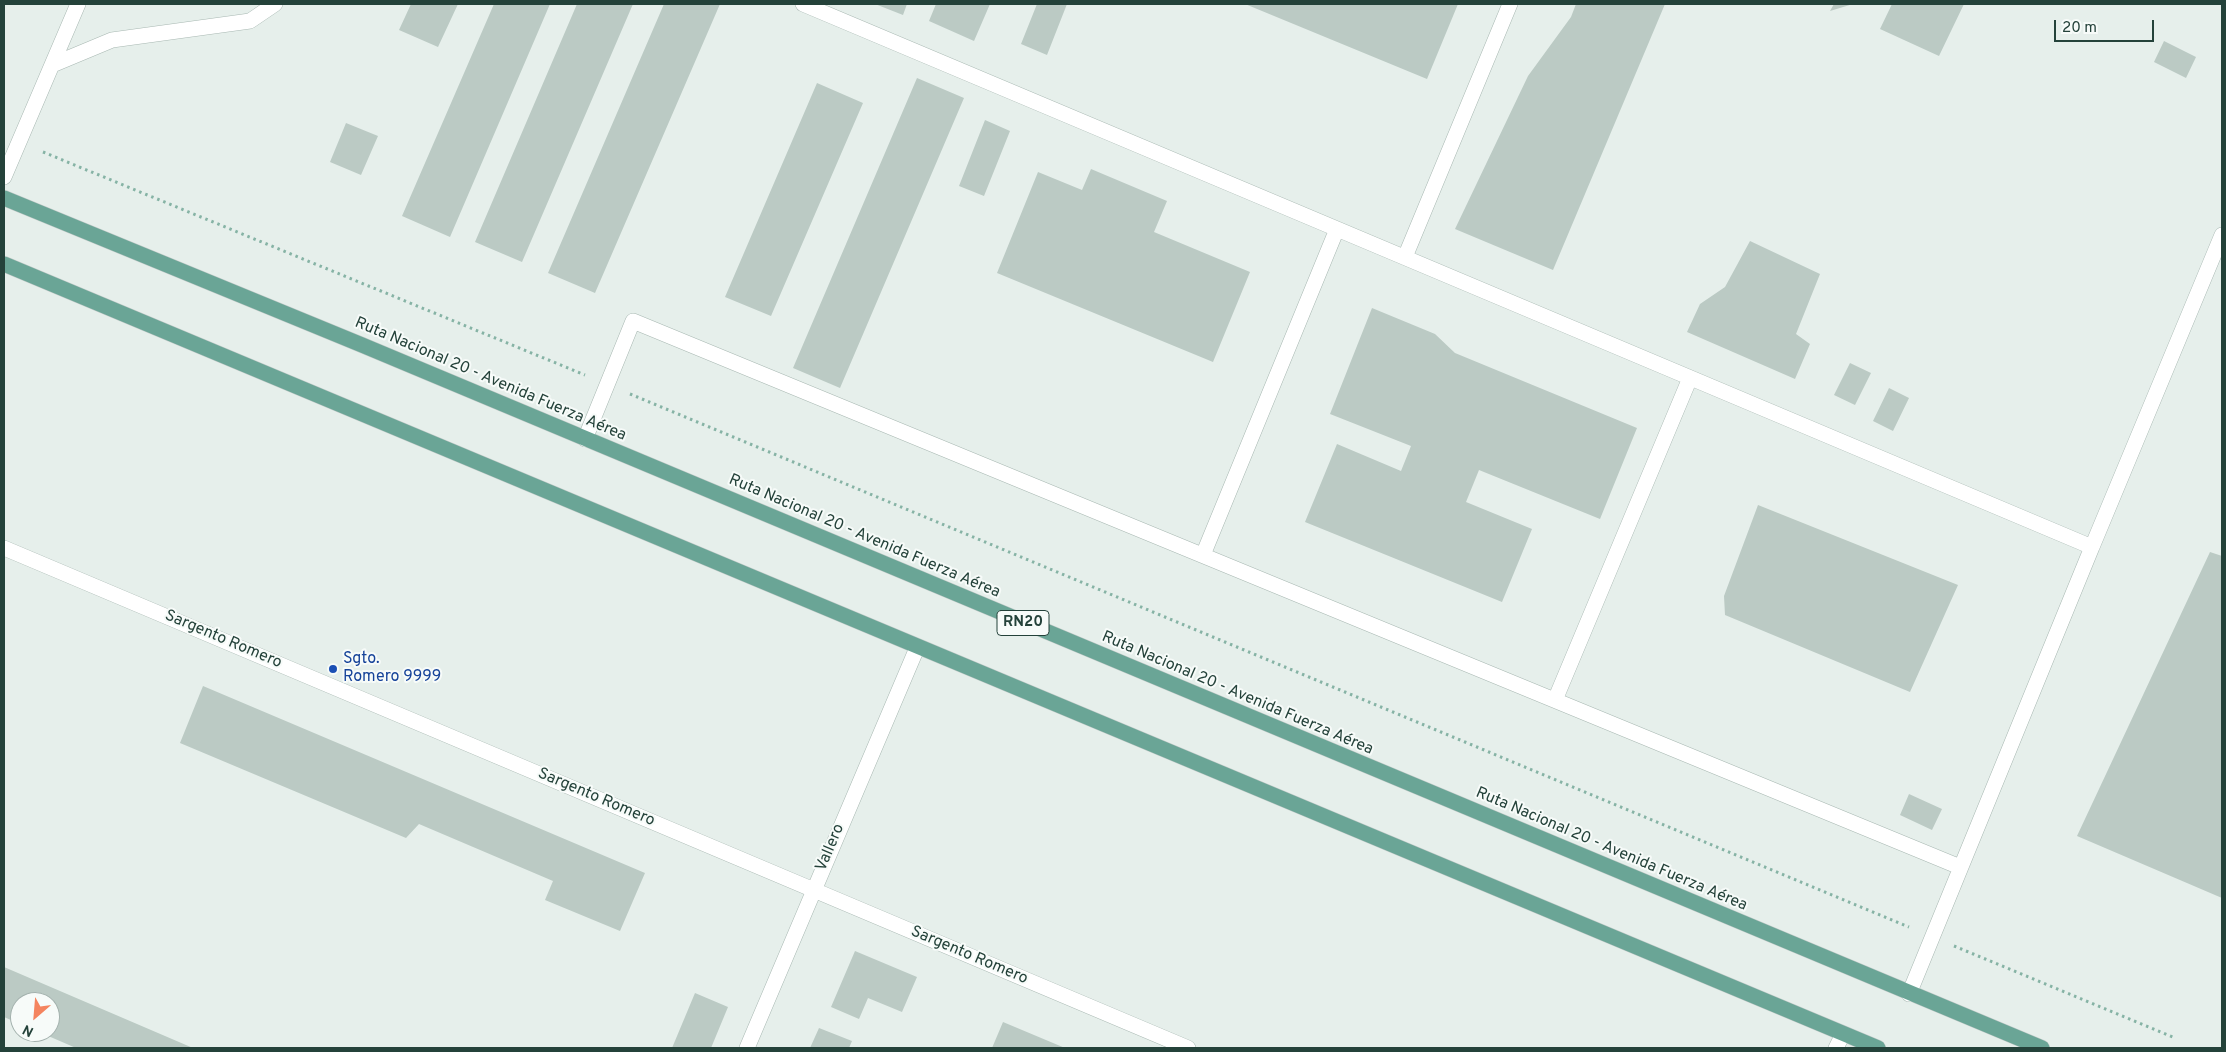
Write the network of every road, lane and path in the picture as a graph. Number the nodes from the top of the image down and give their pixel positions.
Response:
1 (78, 4) edge
2 (275, 4) edge
3 (803, 4) edge
4 (1510, 4) edge
5 (52, 65) junction
6 (19, 142) junction
7 (4, 177) edge
8 (4, 198) edge
9 (1337, 229) junction
10 (2222, 236) edge
11 (1405, 258) junction
12 (4, 264) edge
13 (1690, 378) junction
14 (607, 385) junction
15 (585, 439) junction
16 (2092, 547) junction
17 (4, 548) edge
18 (1203, 555) junction
19 (917, 648) junction
20 (1555, 700) junction
21 (1960, 867) junction
22 (813, 890) junction
23 (1932, 937) junction
24 (1910, 994) junction
25 (1843, 1034) junction
26 (2175, 1038) dead end
27 (747, 1048) edge
28 (1188, 1048) edge
29 (1836, 1048) edge
30 (1878, 1048) edge
31 (2042, 1048) edge

1 - 5 street
2 - 5 street
3 - 9 street
4 - 11 street
5 - 6 street
6 - 7 street
6 - 14 path
8 - 15 main road, Ruta Nacional 20 - Avenida Fuerza Aérea / RN20
9 - 11 street
9 - 18 street
10 - 16 street
11 - 13 street
12 - 19 main road
13 - 16 street
13 - 20 street
14 - 15 street
14 - 18 street
14 - 23 path
15 - 24 main road, Ruta Nacional 20 - Avenida Fuerza Aérea / RN20
16 - 21 street
17 - 22 street, Sargento Romero
18 - 20 street
19 - 22 street, Vallero
19 - 25 main road
20 - 21 street
21 - 23 street
22 - 27 street, Vallero
22 - 28 street, Sargento Romero
23 - 24 street
23 - 26 path
24 - 31 main road, Ruta Nacional 20 - Avenida Fuerza Aérea / RN20
25 - 29 street
25 - 30 main road

